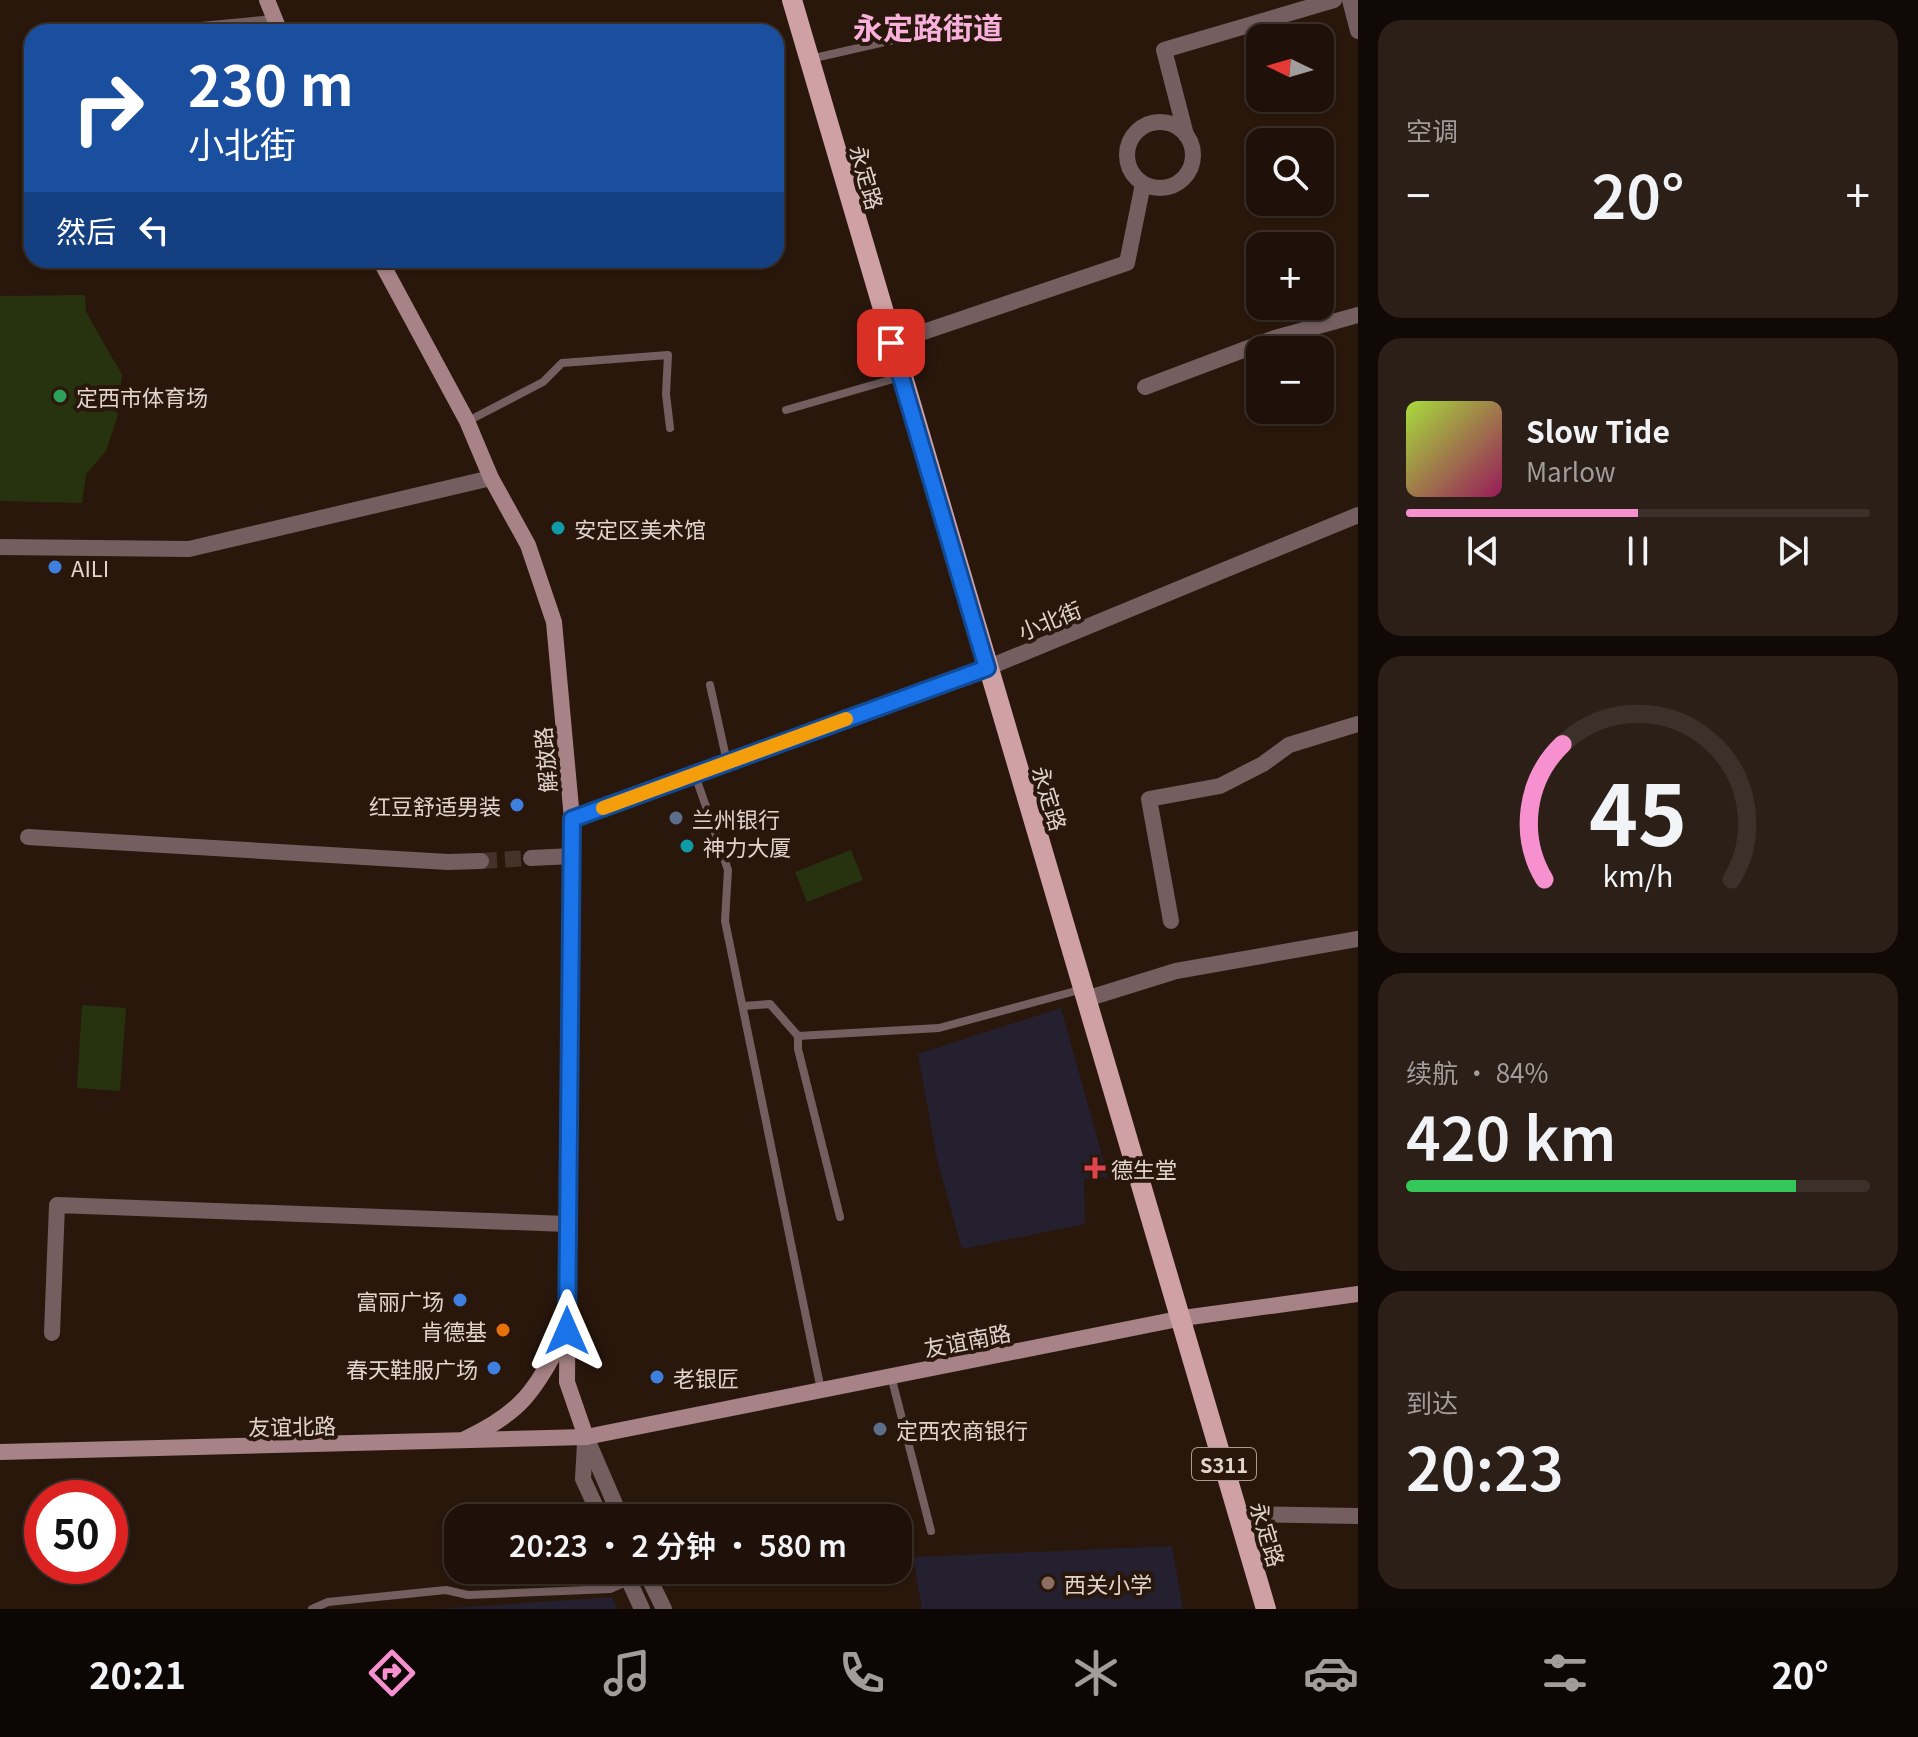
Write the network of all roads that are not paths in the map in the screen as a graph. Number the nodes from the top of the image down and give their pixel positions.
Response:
1 (267, 0) edge
2 (792, 0) edge
3 (1334, 0) edge
4 (1350, 0) edge
5 (977, 21) dead end
6 (276, 24) edge
7 (1358, 31) edge
8 (809, 59) junction
9 (1186, 135) junction
10 (1143, 184) junction
11 (384, 268) edge
12 (1358, 315) edge
13 (891, 343) junction
14 (901, 377) junction
15 (1145, 387) dead end
16 (786, 410) dead end
17 (467, 421) junction
18 (670, 428) dead end
19 (491, 478) junction
20 (1358, 515) edge
21 (0, 547) edge
22 (987, 668) junction
23 (710, 685) dead end
24 (1358, 724) edge
25 (728, 762) junction
26 (695, 775) junction
27 (572, 819) junction
28 (28, 837) dead end
29 (572, 856) junction
30 (531, 858) tunnel mouth
31 (481, 861) tunnel mouth
32 (1171, 921) dead end
33 (1358, 939) edge
34 (1085, 994) junction
35 (744, 1006) junction
36 (798, 1036) junction
37 (840, 1217) dead end
38 (567, 1224) junction
39 (1358, 1294) edge
40 (1183, 1318) junction
41 (567, 1331) junction
42 (52, 1333) dead end
43 (891, 1376) junction
44 (821, 1390) junction
45 (586, 1437) junction
46 (456, 1443) junction
47 (0, 1452) edge
48 (595, 1504) edge
49 (615, 1504) edge
50 (1238, 1514) junction
51 (1358, 1516) edge
52 (931, 1531) dead end
53 (616, 1584) edge
54 (630, 1584) edge
55 (652, 1584) edge
56 (1261, 1608) edge
57 (312, 1609) edge
58 (642, 1609) edge
59 (664, 1609) edge

1 - 6 main road
2 - 8 main road, 永定路 / S311
3 - 9 street
4 - 7 street
5 - 8 lane
8 - 13 main road, 永定路 / S311
9 - 10 street
9 - 10 street
10 - 13 street
11 - 17 main road, 解放路
12 - 15 street
13 - 14 main road, 永定路 / S311
14 - 16 lane
14 - 22 main road, 永定路 / S311
17 - 18 lane
17 - 19 main road, 解放路
19 - 21 street
19 - 27 main road, 解放路
20 - 22 street, 小北街
22 - 25 street, 小北街
22 - 34 main road, 永定路 / S311
23 - 25 lane
24 - 32 street
25 - 26 street, 小北街
26 - 27 street, 小北街
26 - 35 lane
27 - 29 main road, 解放路
28 - 31 street
29 - 30 street
29 - 38 main road, 解放路
33 - 34 street
34 - 36 lane
34 - 40 main road, 永定路 / S311
35 - 36 lane
35 - 44 lane
36 - 37 lane
38 - 41 main road, 解放路
38 - 42 street
39 - 40 main road, 友谊南路
40 - 43 main road, 友谊南路
40 - 50 main road, 永定路 / S311
41 - 45 main road, 解放路
41 - 46 main road
43 - 44 main road, 友谊南路
43 - 52 lane
44 - 45 main road, 友谊南路
45 - 46 main road, 友谊北路
45 - 48 street, 解放路
45 - 49 street, 解放路
46 - 47 main road, 友谊北路
50 - 51 street
50 - 56 main road, 永定路 / S311
53 - 57 lane
54 - 58 street
55 - 59 street

